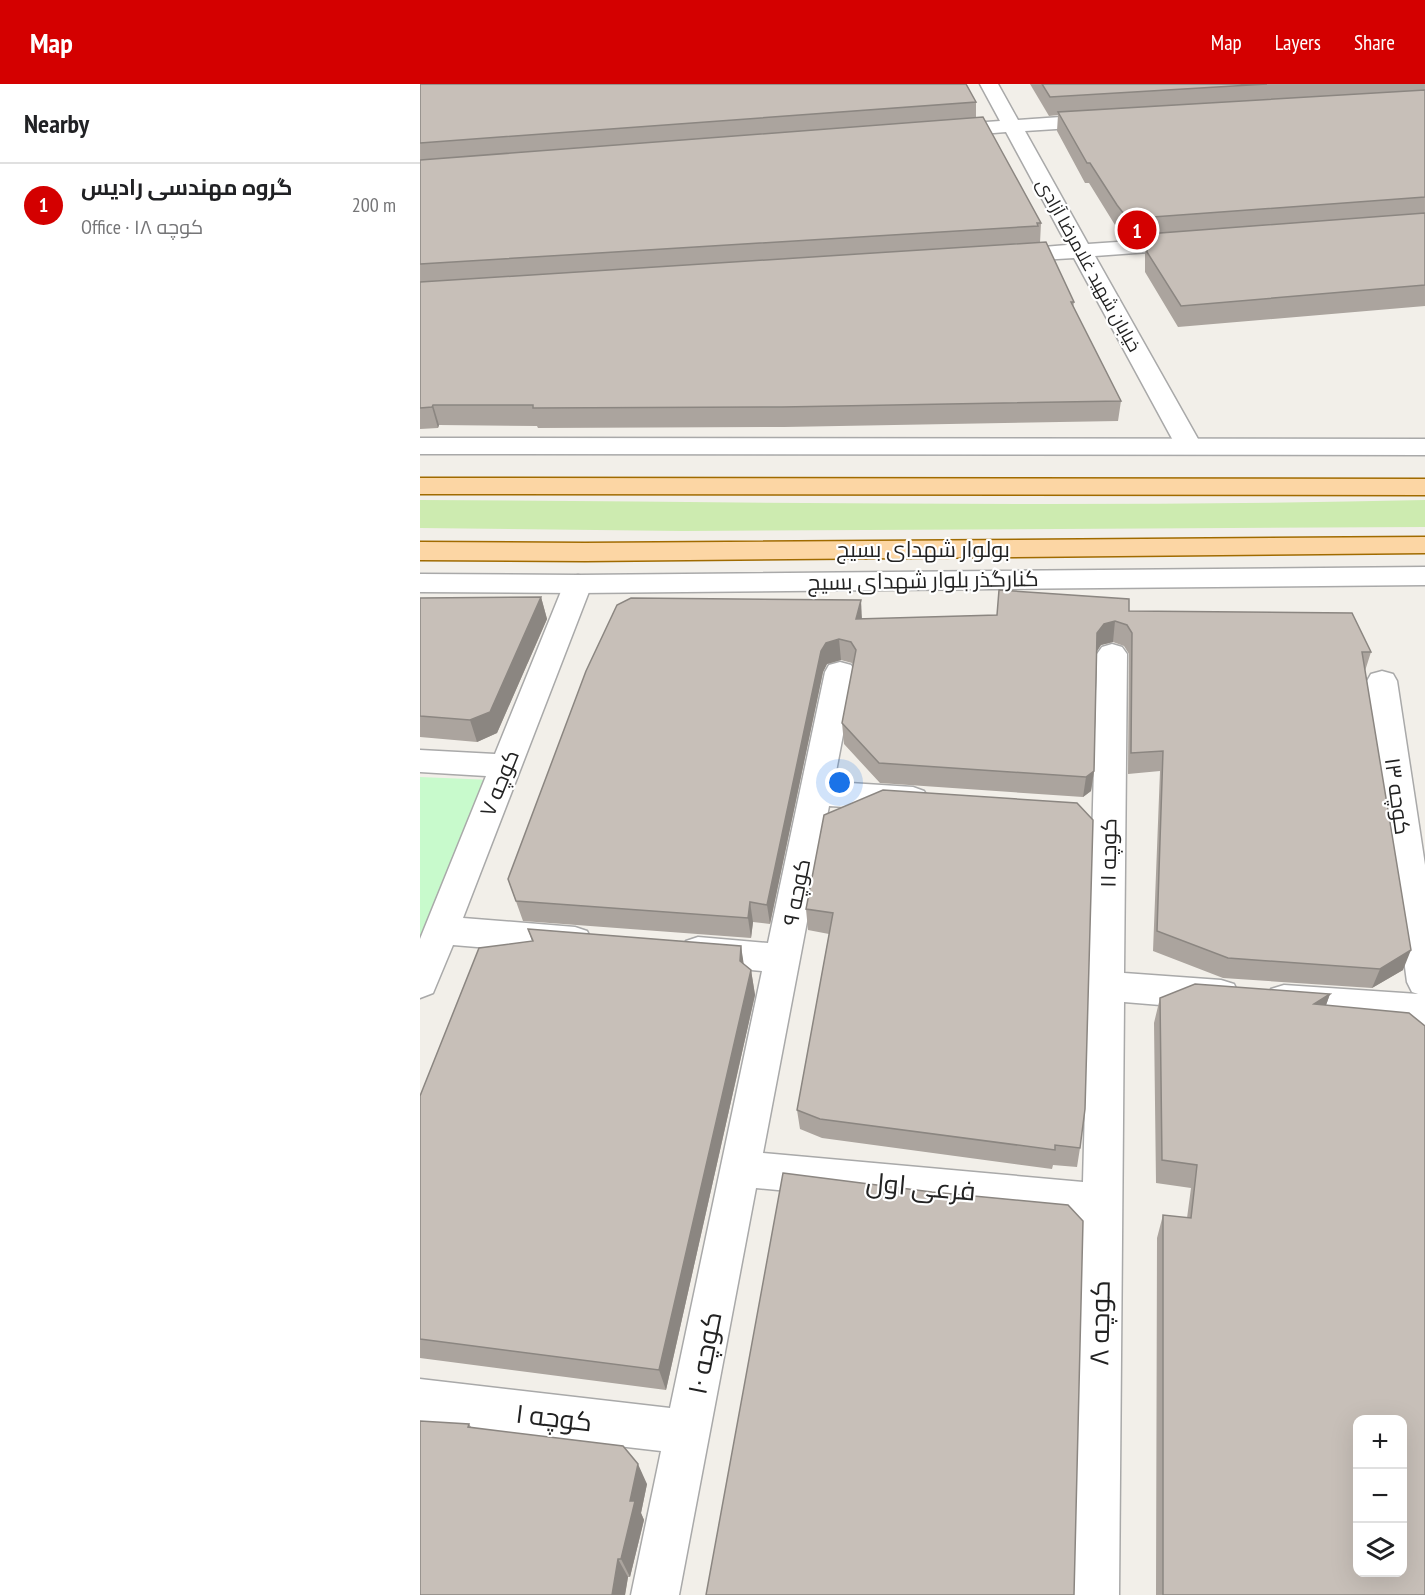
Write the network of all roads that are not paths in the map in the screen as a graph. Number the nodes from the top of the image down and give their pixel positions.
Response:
1 (989, 84) edge
2 (1117, 120) edge
3 (1012, 126) junction
4 (929, 132) edge
5 (1210, 242) edge
6 (1082, 252) junction
7 (987, 258) edge
8 (420, 446) edge
9 (1189, 447) junction
10 (1425, 447) edge
11 (420, 486) edge
12 (1425, 487) edge
13 (1419, 546) edge
14 (426, 552) edge
15 (1425, 576) edge
16 (420, 583) edge
17 (578, 584) junction
18 (1112, 654) dead end
19 (840, 672) dead end
20 (1382, 681) dead end
21 (420, 761) edge
22 (506, 766) junction
23 (816, 793) junction
24 (945, 801) edge
25 (441, 930) junction
26 (606, 943) edge
27 (665, 948) edge
28 (783, 958) junction
29 (1425, 982) edge
30 (420, 983) edge
31 (1106, 987) junction
32 (1425, 1010) edge
33 (1104, 1051) joint
34 (753, 1112) joint
35 (741, 1169) junction
36 (1101, 1202) junction
37 (420, 1401) edge
38 (688, 1432) junction
39 (656, 1595) edge
40 (1095, 1595) edge

1 - 3 street, خیابان شهید غلامرضا آزادی
2 - 3 street
3 - 4 street
3 - 6 street, خیابان شهید غلامرضا آزادی
5 - 6 street
6 - 7 street
6 - 9 street, خیابان شهید غلامرضا آزادی
8 - 9 street
9 - 10 street
11 - 12 main road
13 - 14 main road, بولوار شهدای بسیج
15 - 17 street, کنارگذر بلوار شهدای بسیج
16 - 17 street, کنارگذر بلوار شهدای بسیج
17 - 22 street, کوچه ۷
18 - 31 street, کوچه ۱۱
19 - 23 street, کوچه ۹
20 - 29 street, کوچه ۱۳
21 - 22 street
22 - 25 street, کوچه ۷
23 - 24 street
23 - 28 street, کوچه ۹
25 - 26 street
25 - 30 street, کوچه ۷
27 - 28 street
28 - 34 street, کوچه ۹
31 - 32 street
31 - 33 street, کوچه ۱۱
33 - 36 street, کوچه ۸
34 - 35 street, کوچه ۱۰
35 - 36 street, فرعی اول
35 - 38 street, کوچه ۱۰
36 - 40 street, کوچه ۸
37 - 38 street, کوچه ۱
38 - 39 street, کوچه ۱۰

